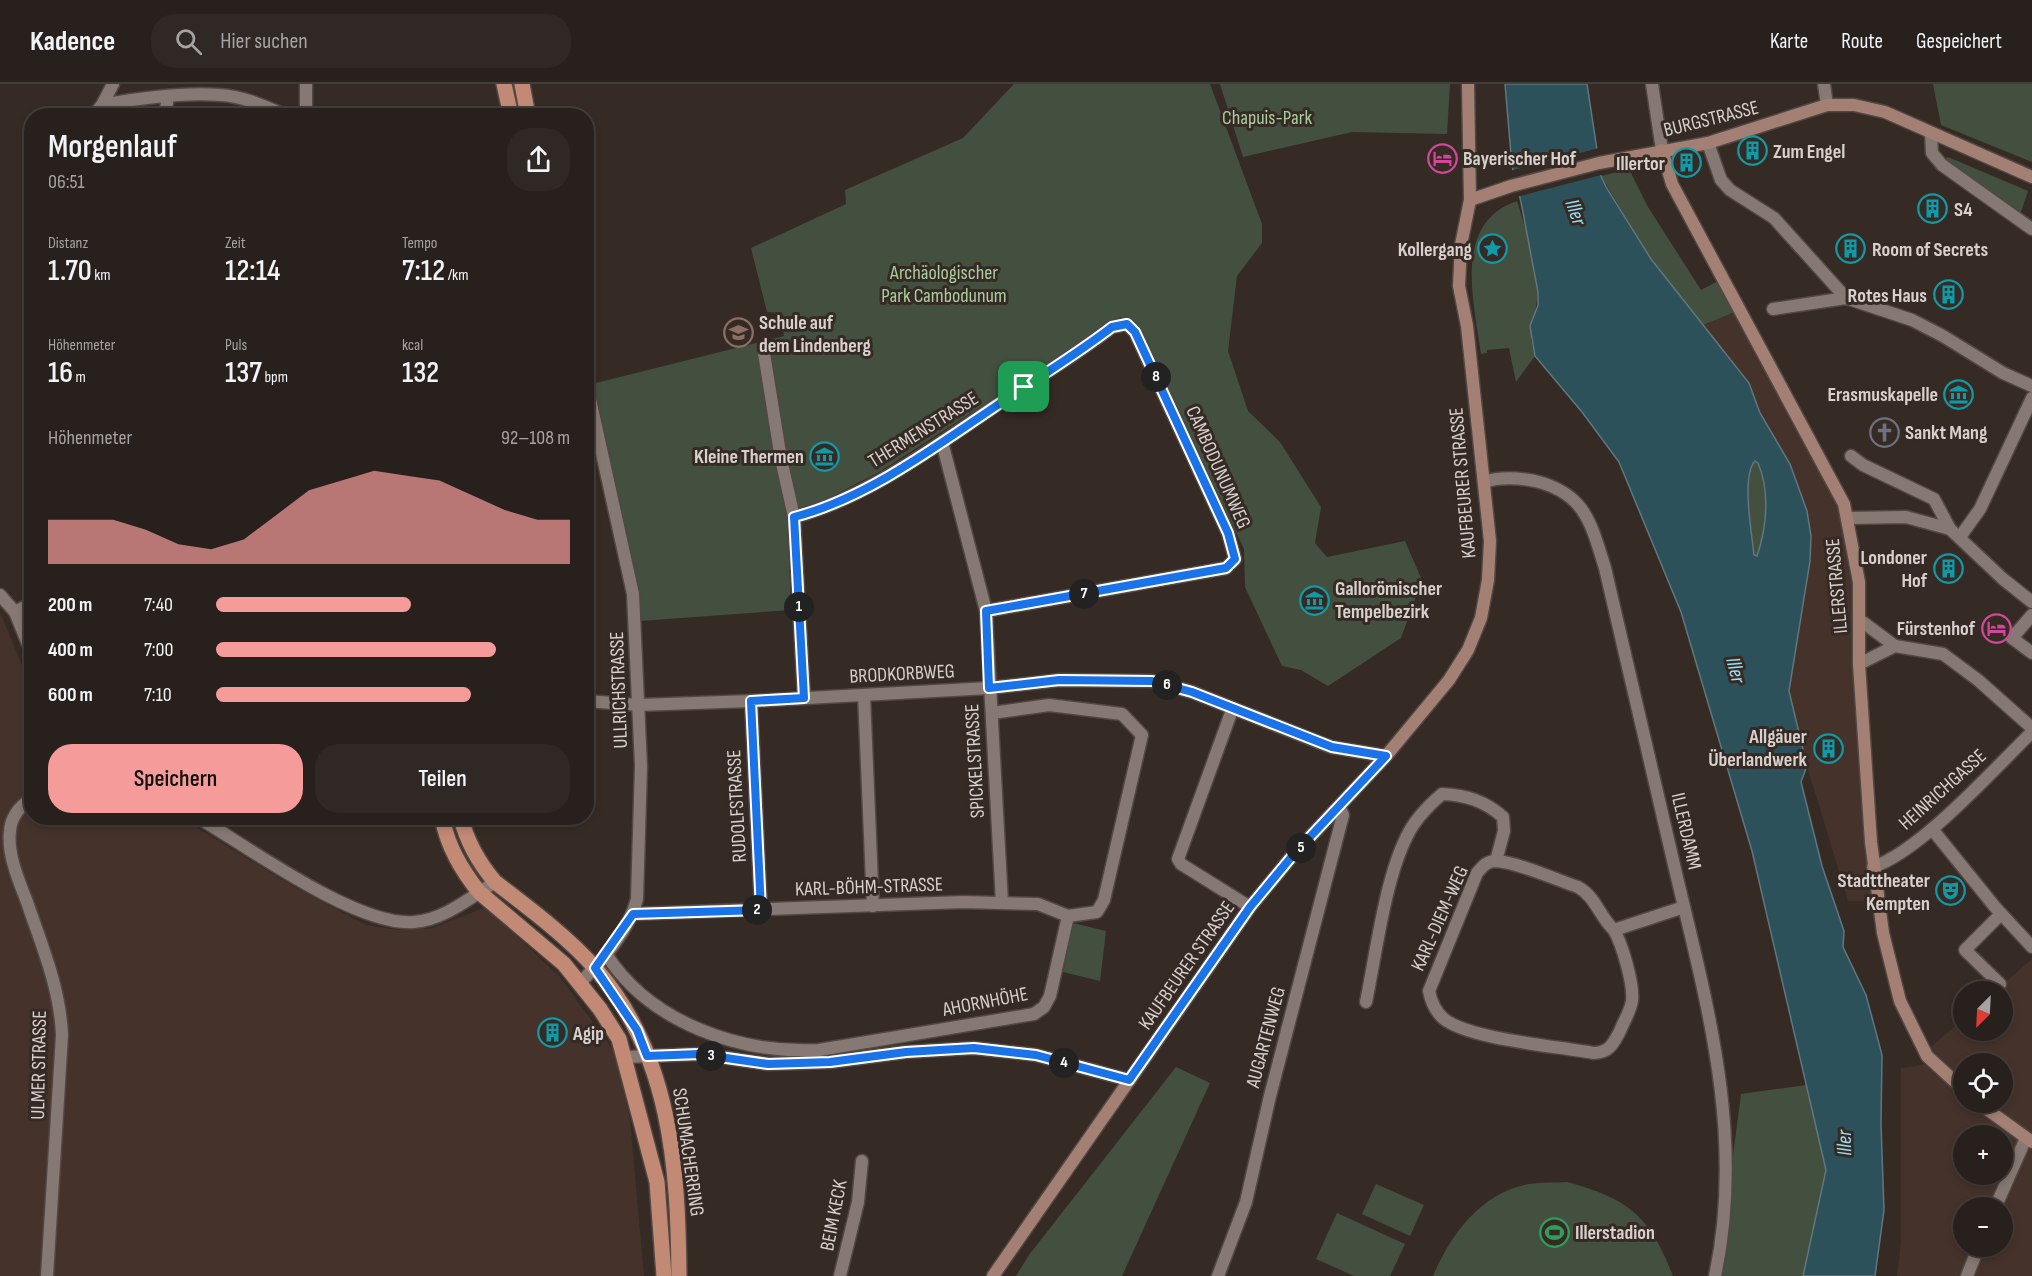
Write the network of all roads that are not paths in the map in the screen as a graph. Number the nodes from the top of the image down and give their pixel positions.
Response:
1 (113, 84) edge
2 (306, 84) edge
3 (504, 84) edge
4 (522, 84) edge
5 (1468, 84) edge
6 (1652, 84) edge
7 (1824, 84) edge
8 (168, 96) junction
9 (102, 105) junction
10 (1827, 105) junction
11 (100, 108) edge
12 (166, 108) edge
13 (267, 108) edge
14 (306, 108) edge
15 (509, 108) edge
16 (526, 108) edge
17 (1931, 134) junction
18 (1708, 142) junction
19 (1662, 150) junction
20 (2032, 177) edge
21 (1470, 200) junction
22 (2032, 229) edge
23 (1846, 298) junction
24 (1773, 309) dead end
25 (1127, 324) joint
26 (763, 348) dead end
27 (2032, 386) edge
28 (2032, 398) edge
29 (594, 417) edge
30 (942, 442) junction
31 (1851, 456) dead end
32 (1484, 482) junction
33 (794, 517) junction
34 (1848, 518) junction
35 (1955, 533) junction
36 (0, 595) edge
37 (2032, 602) edge
38 (24, 607) edge
39 (986, 611) junction
40 (15, 612) junction
41 (2032, 615) edge
42 (1860, 620) junction
43 (24, 634) edge
44 (1894, 646) junction
45 (2032, 653) edge
46 (1860, 664) junction
47 (989, 688) junction
48 (864, 694) junction
49 (804, 698) junction
50 (751, 701) junction
51 (594, 702) edge
52 (639, 705) junction
53 (1232, 710) junction
54 (992, 713) junction
55 (2031, 726) edge
56 (1386, 756) junction
57 (24, 805) edge
58 (1340, 807) junction
59 (210, 825) edge
60 (444, 825) edge
61 (463, 825) edge
62 (1932, 829) junction
63 (1496, 861) junction
64 (1873, 867) junction
65 (495, 882) junction
66 (479, 892) junction
67 (1002, 903) junction
68 (873, 906) junction
69 (1250, 907) junction
70 (1684, 907) junction
71 (761, 910) junction
72 (633, 914) junction
73 (2001, 914) junction
74 (1068, 916) junction
75 (1614, 930) junction
76 (2032, 947) edge
77 (606, 954) junction
78 (595, 968) junction
79 (1997, 981) edge
80 (580, 983) junction
81 (1366, 1002) dead end
82 (647, 1056) junction
83 (625, 1057) junction
84 (1129, 1080) junction
85 (1953, 1080) edge
86 (1992, 1113) edge
87 (2029, 1140) edge
88 (862, 1161) dead end
89 (2000, 1197) edge
90 (1008, 1252) junction
91 (1975, 1257) edge
92 (47, 1276) edge
93 (664, 1276) edge
94 (679, 1276) edge
95 (840, 1276) edge
96 (986, 1276) edge
97 (993, 1276) edge
98 (1218, 1276) edge
99 (1714, 1276) edge
100 (1967, 1276) edge

1 - 9 street
2 - 14 street
3 - 15 main road
4 - 16 main road
5 - 21 street, KAUFBEURER STRASSE
6 - 19 street
7 - 10 street
8 - 9 street
8 - 12 street
8 - 13 street
9 - 11 street
10 - 17 street, BURGSTRASSE
10 - 18 street, BURGSTRASSE
17 - 20 street, BURGSTRASSE
17 - 22 street
18 - 19 street, BURGSTRASSE
18 - 23 street
19 - 21 street, BURGSTRASSE
19 - 34 street, ILLERSTRASSE
21 - 32 street, KAUFBEURER STRASSE
23 - 24 street
23 - 27 street
25 - 30 street, THERMENSTRASSE
25 - 39 street, CAMBODUNUMWEG
26 - 33 street
28 - 35 street
29 - 52 street, ULLRICHSTRASSE
30 - 33 street, THERMENSTRASSE
30 - 39 street, SPICKELSTRASSE
31 - 35 street
32 - 56 street, KAUFBEURER STRASSE
32 - 70 street, ILLERDAMM
33 - 49 street
34 - 35 street
34 - 42 street, ILLERSTRASSE
35 - 37 street
36 - 40 street
38 - 40 street
39 - 47 street, SPICKELSTRASSE
40 - 43 street
41 - 45 street
42 - 44 street
42 - 46 street, ILLERSTRASSE
44 - 46 street
44 - 55 street
46 - 64 street, ILLERSTRASSE
47 - 48 street, BRODKORBWEG
47 - 53 street, BRODKORBWEG
47 - 54 street, SPICKELSTRASSE
48 - 49 street, BRODKORBWEG
48 - 68 street
49 - 50 street, BRODKORBWEG
50 - 52 street, BRODKORBWEG
50 - 71 street, RUDOLFSTRASSE
51 - 52 street, BRODKORBWEG
52 - 72 street, ULLRICHSTRASSE
53 - 56 street, BRODKORBWEG
53 - 69 street
54 - 67 street, SPICKELSTRASSE
54 - 74 street
55 - 62 street, HEINRICHGASSE
56 - 58 street, KAUFBEURER STRASSE
57 - 92 street, ULMER STRASSE
58 - 69 street, KAUFBEURER STRASSE
58 - 98 street, AUGARTENWEG
59 - 66 street
60 - 66 main road, SCHUMACHERRING
61 - 65 main road, SCHUMACHERRING
62 - 64 street, HEINRICHGASSE
62 - 73 street
63 - 75 street, KARL-DIEM-WEG
63 - 75 street, KARL-DIEM-WEG
63 - 81 street
64 - 85 street, ILLERSTRASSE
65 - 66 street
65 - 78 main road, SCHUMACHERRING
66 - 80 main road, SCHUMACHERRING
67 - 68 street, KARL-BÖHM-STRASSE
67 - 74 street, KARL-BÖHM-STRASSE
68 - 71 street, KARL-BÖHM-STRASSE
69 - 84 street, KAUFBEURER STRASSE
70 - 75 street
70 - 99 street, ILLERDAMM
71 - 72 street, KARL-BÖHM-STRASSE
72 - 77 street, ULLRICHSTRASSE
73 - 76 street
73 - 79 street
74 - 77 street, AHORNHÖHE
77 - 78 street, ULLRICHSTRASSE
78 - 80 street, ULLRICHSTRASSE
78 - 82 main road, SCHUMACHERRING
80 - 83 main road, SCHUMACHERRING
82 - 83 street
82 - 84 street
82 - 94 main road, SCHUMACHERRING
83 - 93 main road, SCHUMACHERRING
84 - 90 street, KAUFBEURER STRASSE
86 - 87 street
87 - 89 street
88 - 95 street, BEIM KECK
90 - 96 street, KAUFBEURER STRASSE
90 - 97 street, KAUFBEURER STRASSE
91 - 100 street

